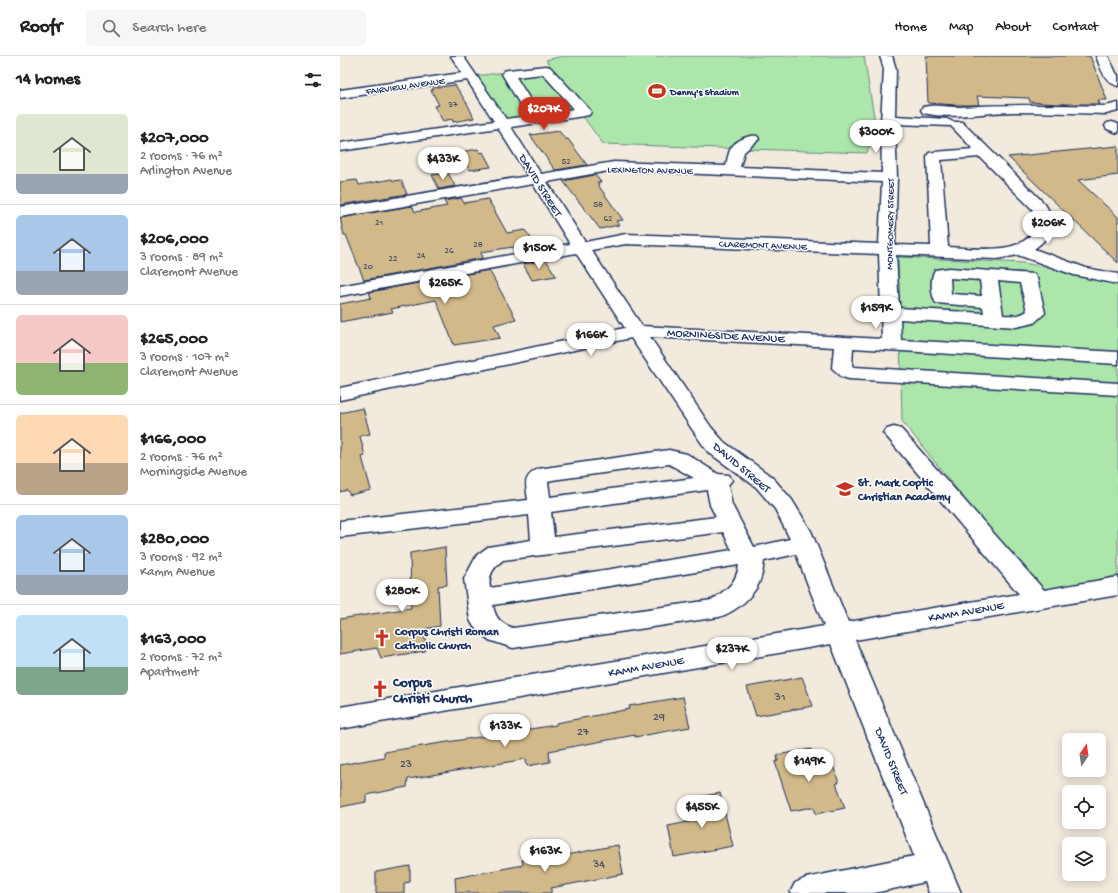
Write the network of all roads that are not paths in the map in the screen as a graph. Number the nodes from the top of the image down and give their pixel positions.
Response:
1 (457, 56) edge
2 (886, 56) edge
3 (1102, 56) edge
4 (470, 76) junction
5 (1118, 82) edge
6 (340, 94) edge
7 (1118, 107) edge
8 (535, 119) junction
9 (956, 119) junction
10 (888, 120) junction
11 (502, 123) junction
12 (752, 139) dead end
13 (340, 147) edge
14 (984, 152) junction
15 (732, 171) junction
16 (890, 178) junction
17 (537, 179) junction
18 (340, 212) edge
19 (580, 247) junction
20 (886, 249) junction
21 (1018, 249) junction
22 (940, 252) junction
23 (988, 276) junction
24 (1118, 279) edge
25 (340, 291) edge
26 (991, 302) junction
27 (890, 313) junction
28 (994, 319) junction
29 (636, 331) junction
30 (844, 342) junction
31 (867, 343) junction
32 (892, 345) junction
33 (1118, 358) edge
34 (866, 374) junction
35 (1118, 389) edge
36 (340, 394) edge
37 (894, 433) dead end
38 (745, 468) junction
39 (716, 482) junction
40 (539, 506) junction
41 (730, 522) junction
42 (340, 529) edge
43 (804, 544) junction
44 (543, 546) junction
45 (753, 555) junction
46 (1118, 586) edge
47 (480, 598) junction
48 (1038, 599) junction
49 (839, 633) junction
50 (340, 718) edge
51 (940, 880) edge
52 (806, 893) edge

1 - 4 street, DAVID STREET
2 - 10 street, MONTGOMERY STREET
3 - 5 street
4 - 6 street, FAIRVIEW AVENUE
4 - 11 street, DAVID STREET
7 - 9 street
8 - 8 street
8 - 11 street
9 - 10 street
9 - 14 street, CLAREMONT AVENUE
10 - 16 street, MONTGOMERY STREET
11 - 13 street
11 - 17 street, DAVID STREET
12 - 15 street
14 - 21 street, CLAREMONT AVENUE
14 - 22 street
15 - 16 street, LEXINGTON AVENUE
15 - 17 street, LEXINGTON AVENUE
16 - 20 street, MONTGOMERY STREET
17 - 18 street, LEXINGTON AVENUE
17 - 19 street, DAVID STREET
19 - 20 street, CLAREMONT AVENUE
19 - 25 street, CLAREMONT AVENUE
19 - 29 street, DAVID STREET
20 - 22 street, CLAREMONT AVENUE
20 - 27 street, MONTGOMERY STREET
21 - 22 street, CLAREMONT AVENUE
21 - 24 street
23 - 26 street
23 - 26 street
23 - 28 street
26 - 28 street
27 - 28 street
27 - 32 street, MONTGOMERY STREET
29 - 30 street, MORNINGSIDE AVENUE
29 - 36 street, MORNINGSIDE AVENUE
29 - 38 street, DAVID STREET
30 - 31 street, MORNINGSIDE AVENUE
30 - 34 street
31 - 32 street, MORNINGSIDE AVENUE
31 - 34 street
32 - 33 street, MORNINGSIDE AVENUE
34 - 35 street
37 - 48 street
38 - 39 street
38 - 43 street, DAVID STREET
39 - 40 street
39 - 40 street
39 - 41 street
40 - 42 street
40 - 44 street
41 - 44 street
41 - 45 street
43 - 45 street
43 - 49 street, DAVID STREET
44 - 47 street
45 - 47 street
45 - 47 street
46 - 48 street, KAMM AVENUE
48 - 49 street, KAMM AVENUE
49 - 50 street, KAMM AVENUE
49 - 51 street, DAVID STREET
51 - 52 street

